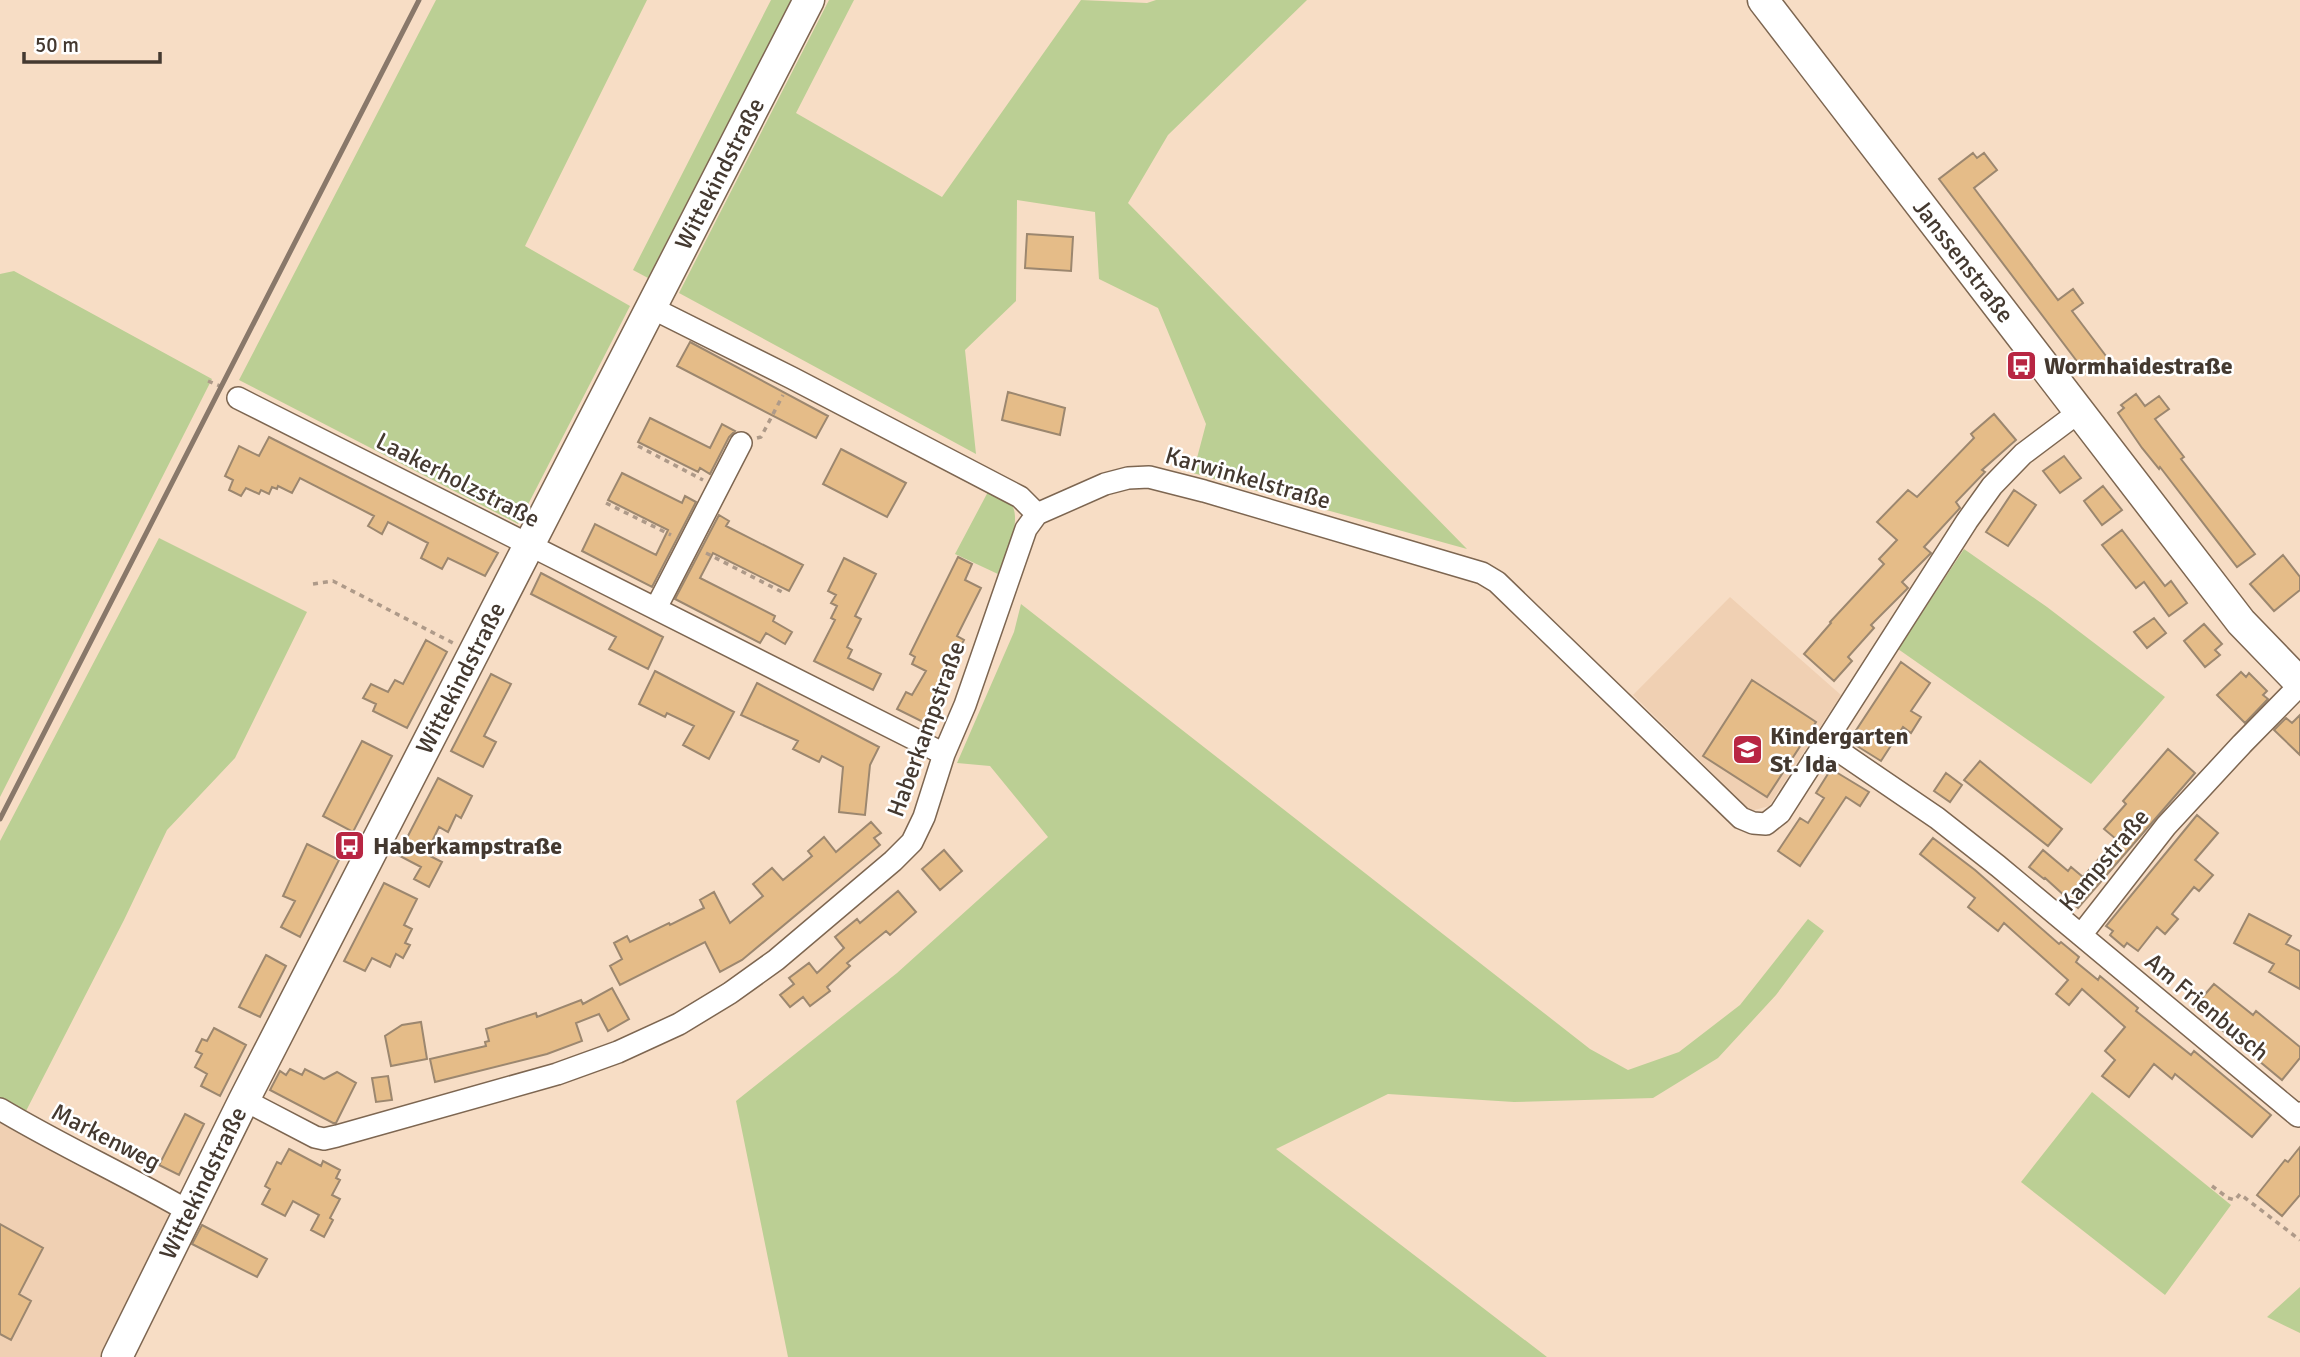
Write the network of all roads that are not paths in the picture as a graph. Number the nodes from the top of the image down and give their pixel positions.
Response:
1 (809, 0) edge
2 (1763, 0) edge
3 (652, 308) junction
4 (238, 398) dead end
5 (2079, 412) junction
6 (741, 443) road end
7 (1037, 514) junction
8 (530, 545) junction
9 (656, 608) junction
10 (2300, 684) edge
11 (1827, 743) junction
12 (944, 754) junction
13 (2081, 935) junction
14 (244, 1100) junction
15 (0, 1109) edge
16 (2299, 1115) edge
17 (188, 1211) junction
18 (117, 1357) edge

1 - 3 main road, Wittekindstraße
2 - 5 main road, Janssenstraße
3 - 7 street
3 - 8 main road, Wittekindstraße
4 - 8 street, Laakerholzstraße
5 - 10 main road, Janssenstraße
5 - 11 street
6 - 9 street
7 - 11 street, Karwinkelstraße
7 - 12 street, Haberkampstraße
8 - 9 street, Laakerholzstraße
8 - 14 main road, Wittekindstraße
9 - 12 street, Laakerholzstraße
10 - 13 street, Kampstraße
11 - 13 street, Kampstraße
12 - 14 street, Haberkampstraße
13 - 16 street, Am Frienbusch
14 - 17 main road, Wittekindstraße
15 - 17 street, Markenweg
17 - 18 main road, Wittekindstraße

